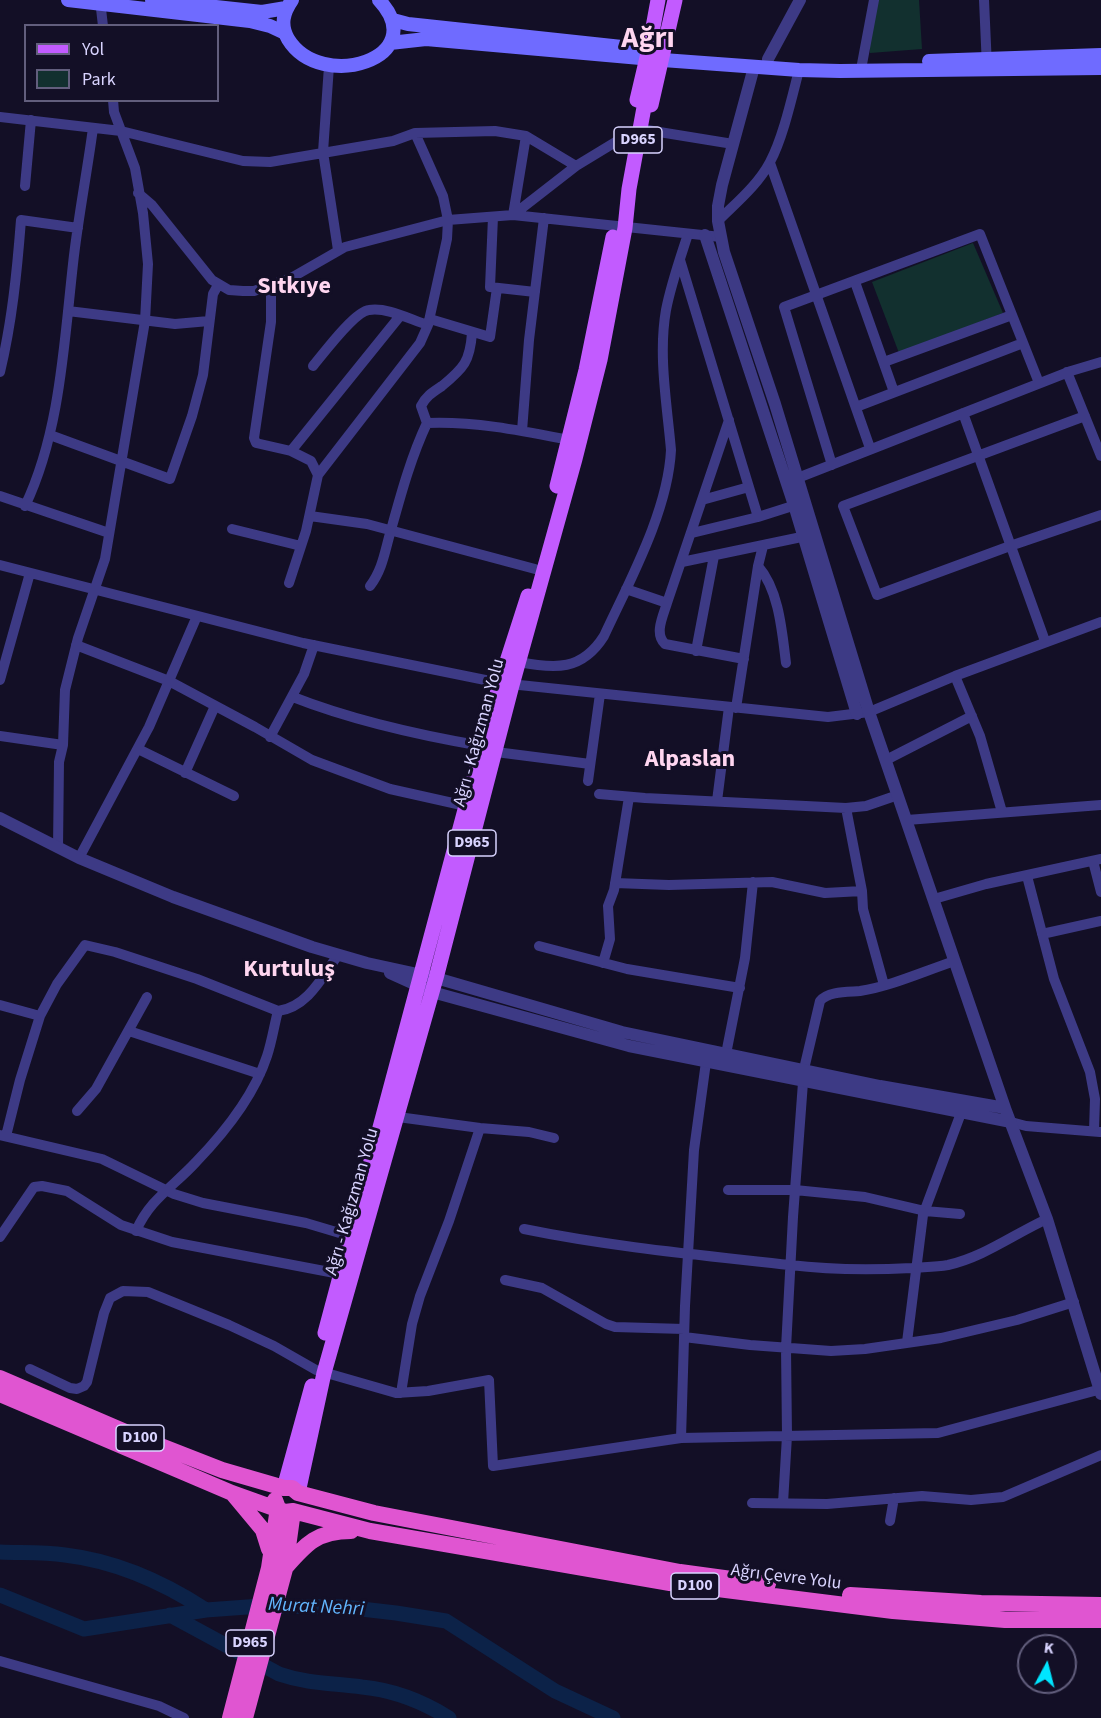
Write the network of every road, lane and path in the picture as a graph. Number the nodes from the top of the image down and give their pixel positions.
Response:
1 (68, 0) edge
2 (152, 0) edge
3 (379, 0) edge
4 (675, 0) edge
5 (800, 0) edge
6 (874, 0) edge
7 (984, 0) edge
8 (173, 1) edge
9 (100, 2) edge
10 (289, 4) edge
11 (662, 4) edge
12 (240, 5) edge
13 (393, 20) junction
14 (103, 24) edge
15 (285, 33) junction
16 (390, 43) junction
17 (656, 55) junction
18 (1101, 55) edge
19 (768, 59) junction
20 (862, 64) junction
21 (988, 65) junction
22 (329, 66) junction
23 (754, 67) junction
24 (1101, 68) edge
25 (799, 70) junction
26 (647, 91) dead end
27 (113, 102) edge
28 (0, 117) edge
29 (31, 120) junction
30 (93, 128) junction
31 (121, 131) junction
32 (639, 131) junction
33 (415, 133) junction
34 (526, 136) junction
35 (733, 144) junction
36 (323, 152) junction
37 (770, 163) junction
38 (576, 166) junction
39 (25, 186) dead end
40 (138, 192) junction
41 (513, 215) junction
42 (493, 217) junction
43 (544, 218) junction
44 (448, 220) junction
45 (718, 221) junction
46 (620, 227) junction
47 (78, 228) junction
48 (688, 234) junction
49 (705, 235) junction
50 (721, 237) junction
51 (338, 250) junction
52 (680, 260) junction
53 (855, 282) junction
54 (218, 285) junction
55 (271, 286) junction
56 (497, 288) junction
57 (535, 292) junction
58 (818, 295) junction
59 (68, 311) junction
60 (1012, 315) junction
61 (400, 316) junction
62 (145, 321) junction
63 (209, 321) junction
64 (429, 322) junction
65 (472, 333) junction
66 (1023, 343) junction
67 (884, 362) junction
68 (1101, 362) edge
69 (313, 366) dead end
70 (0, 369) edge
71 (1067, 372) junction
72 (1039, 383) junction
73 (894, 393) junction
74 (856, 407) junction
75 (963, 414) junction
76 (1085, 416) junction
77 (729, 420) junction
78 (427, 423) junction
79 (522, 430) junction
80 (50, 435) junction
81 (569, 440) junction
82 (870, 448) junction
83 (291, 451) junction
84 (978, 456) junction
85 (1101, 456) edge
86 (121, 460) junction
87 (832, 465) junction
88 (318, 475) junction
89 (791, 480) junction
90 (749, 487) junction
91 (0, 496) edge
92 (702, 500) junction
93 (799, 504) junction
94 (25, 506) junction
95 (1101, 515) edge
96 (310, 516) junction
97 (758, 517) junction
98 (232, 529) dead end
99 (390, 531) junction
100 (692, 532) junction
101 (109, 533) junction
102 (808, 536) junction
103 (301, 546) junction
104 (763, 546) junction
105 (1010, 546) junction
106 (714, 556) junction
107 (682, 562) junction
108 (0, 565) edge
109 (758, 566) junction
110 (535, 569) junction
111 (30, 573) junction
112 (289, 583) dead end
113 (370, 586) dead end
114 (626, 588) junction
115 (95, 590) junction
116 (667, 603) junction
117 (197, 616) junction
118 (1101, 622) edge
119 (1045, 641) junction
120 (76, 645) junction
121 (314, 645) junction
122 (696, 651) junction
123 (744, 659) junction
124 (519, 662) junction
125 (786, 663) dead end
126 (956, 676) junction
127 (0, 680) edge
128 (169, 681) junction
129 (506, 684) junction
130 (600, 694) junction
131 (293, 697) junction
132 (215, 706) junction
133 (733, 707) junction
134 (863, 713) junction
135 (972, 716) junction
136 (0, 736) edge
137 (270, 737) junction
138 (63, 745) junction
139 (138, 749) junction
140 (489, 749) junction
141 (885, 760) junction
142 (590, 764) junction
143 (185, 773) junction
144 (588, 781) dead end
145 (599, 794) dead end
146 (898, 795) junction
147 (234, 796) dead end
148 (630, 797) junction
149 (717, 801) junction
150 (1101, 805) edge
151 (466, 806) junction
152 (846, 808) junction
153 (1002, 812) junction
154 (0, 818) edge
155 (907, 820) junction
156 (58, 848) junction
157 (79, 858) junction
158 (1097, 860) edge
159 (1027, 876) junction
160 (753, 882) junction
161 (615, 883) junction
162 (862, 891) junction
163 (1101, 892) edge
164 (934, 899) junction
165 (1101, 921) edge
166 (1042, 934) junction
167 (539, 946) dead end
168 (338, 955) junction
169 (955, 961) junction
170 (603, 963) junction
171 (419, 980) junction
172 (434, 985) junction
173 (884, 985) junction
174 (740, 988) junction
175 (147, 997) dead end
176 (0, 1005) edge
177 (278, 1011) junction
178 (40, 1016) junction
179 (129, 1031) junction
180 (726, 1054) junction
181 (706, 1062) junction
182 (260, 1074) junction
183 (803, 1075) junction
184 (1097, 1084) edge
185 (964, 1106) junction
186 (1005, 1108) junction
187 (77, 1112) dead end
188 (398, 1117) junction
189 (1011, 1122) junction
190 (480, 1128) junction
191 (1097, 1132) edge
192 (3, 1136) edge
193 (554, 1138) dead end
194 (165, 1190) junction
195 (728, 1190) dead end
196 (795, 1190) junction
197 (925, 1211) junction
198 (960, 1214) dead end
199 (1047, 1220) junction
200 (524, 1228) dead end
201 (136, 1231) junction
202 (0, 1237) edge
203 (352, 1237) junction
204 (688, 1254) junction
205 (790, 1265) junction
206 (915, 1268) junction
207 (340, 1274) junction
208 (505, 1280) dead end
209 (1074, 1302) junction
210 (684, 1333) junction
211 (907, 1342) junction
212 (786, 1348) junction
213 (30, 1369) dead end
214 (320, 1372) junction
215 (0, 1378) edge
216 (1101, 1391) edge
217 (400, 1393) junction
218 (0, 1394) edge
219 (787, 1436) junction
220 (681, 1438) junction
221 (1101, 1455) edge
222 (291, 1491) junction
223 (232, 1493) junction
224 (894, 1498) junction
225 (752, 1503) dead end
226 (783, 1503) junction
227 (286, 1510) junction
228 (890, 1521) dead end
229 (370, 1531) junction
230 (277, 1568) junction
231 (1101, 1605) edge
232 (1101, 1620) edge
233 (0, 1661) edge
234 (184, 1718) edge
235 (230, 1718) edge
236 (245, 1718) edge

1 - 9 main road
2 - 8 main road
3 - 13 main road
4 - 17 main road
5 - 19 street
6 - 20 street
7 - 21 street
8 - 12 main road
9 - 14 street
9 - 15 main road
10 - 12 main road
10 - 15 main road
11 - 17 main road
13 - 16 main road
13 - 17 main road
15 - 22 main road
16 - 17 main road
16 - 22 main road
17 - 19 main road
17 - 23 main road
17 - 32 main road
18 - 21 main road
19 - 20 main road
20 - 21 main road
21 - 24 main road
21 - 25 main road
22 - 36 street
23 - 25 main road
23 - 35 street
25 - 37 street
26 - 46 main road, Ağrı - Kağızman Yolu / D965
27 - 31 street
28 - 29 street
29 - 30 street
29 - 39 street
30 - 31 street
30 - 47 street
31 - 36 street
31 - 40 street
32 - 35 street
32 - 38 street
32 - 46 main road
33 - 34 street
33 - 36 street
33 - 44 street
34 - 38 street
34 - 41 street
35 - 45 street
36 - 51 street
37 - 45 street
37 - 58 street
38 - 41 street
40 - 54 street
40 - 62 street
41 - 42 street
41 - 43 street
42 - 44 street
42 - 56 street
43 - 46 street
43 - 57 street
44 - 51 street
44 - 64 street
45 - 50 street
46 - 48 street
46 - 81 main road, Ağrı - Kağızman Yolu / D965
46 - 124 main road, Ağrı - Kağızman Yolu / D965
47 - 59 street
47 - 70 street
48 - 49 street
48 - 52 street
49 - 50 street
49 - 89 street
50 - 89 street
51 - 55 street
52 - 77 street
52 - 114 street
53 - 58 street
53 - 60 street
53 - 67 street
54 - 55 street
54 - 63 street
55 - 83 street
56 - 57 street
56 - 65 street
57 - 79 street
58 - 74 street
58 - 87 street
59 - 62 street
59 - 80 street
60 - 66 street
60 - 67 street
61 - 64 street
61 - 69 street
61 - 83 street
62 - 63 street
62 - 86 street
63 - 86 street
64 - 65 street
64 - 88 street
65 - 78 street
66 - 72 street
66 - 73 street
67 - 73 street
68 - 71 street
71 - 72 street
71 - 76 street
72 - 75 street
73 - 74 street
74 - 82 street
75 - 82 street
75 - 84 street
76 - 84 street
76 - 85 street
77 - 90 street
77 - 92 street
78 - 79 street
78 - 99 street
79 - 81 street
80 - 86 street
80 - 94 street
81 - 110 main road, Ağrı - Kağızman Yolu / D965
82 - 87 street
83 - 88 street
84 - 105 street
84 - 105 street
86 - 101 street
87 - 89 street
88 - 96 street
89 - 93 street
90 - 92 street
90 - 97 street
91 - 94 street
92 - 100 street
93 - 97 street
93 - 102 street
94 - 101 street
95 - 105 street
96 - 99 street
96 - 103 street
97 - 100 street
98 - 103 street
99 - 110 street
99 - 113 street
100 - 107 street
101 - 115 street
102 - 104 street
102 - 134 street
103 - 112 street
104 - 106 street
104 - 109 street
105 - 119 street
106 - 107 street
106 - 122 street
107 - 116 street
108 - 111 street
109 - 123 street
109 - 125 street
110 - 129 main road, Ağrı - Kağızman Yolu / D965
111 - 115 street
111 - 127 street
114 - 116 street
114 - 124 street
115 - 117 street
115 - 120 street
116 - 122 street
117 - 121 street
117 - 128 street
118 - 119 street
119 - 126 street
120 - 128 street
120 - 138 street
121 - 129 street
121 - 131 street
122 - 123 street
123 - 133 street
124 - 129 main road, Ağrı - Kağızman Yolu / D965
126 - 134 street
126 - 135 street
128 - 132 street
128 - 139 street
129 - 130 street
129 - 140 main road, Ağrı - Kağızman Yolu / D965
130 - 133 street
130 - 142 street
131 - 137 street
131 - 140 street
132 - 137 street
132 - 143 street
133 - 134 street
133 - 149 street
134 - 141 street
135 - 141 street
135 - 153 street
136 - 138 street
137 - 151 street
138 - 156 street
139 - 143 street
139 - 157 street
140 - 142 street
140 - 151 main road, Ağrı - Kağızman Yolu / D965
140 - 172 main road, Ağrı - Kağızman Yolu / D965
141 - 146 street
142 - 144 street
143 - 147 street
145 - 148 street
146 - 152 street
146 - 155 street
148 - 149 street
148 - 161 street
149 - 152 street
150 - 153 street
151 - 171 main road, Ağrı - Kağızman Yolu / D965
152 - 162 street
153 - 155 street
154 - 156 street
155 - 164 street
156 - 157 street
157 - 168 street
158 - 159 street
158 - 163 street
159 - 164 street
159 - 166 street
160 - 161 street
160 - 162 street
160 - 174 street
161 - 170 street
162 - 173 street
164 - 169 street
165 - 166 street
166 - 184 street
167 - 170 street
168 - 171 street
168 - 177 street
169 - 173 street
169 - 186 street
170 - 174 street
171 - 172 street
171 - 203 main road, Ağrı - Kağızman Yolu / D965
172 - 180 street
172 - 181 street
172 - 188 main road, Ağrı - Kağızman Yolu / D965
173 - 183 street
174 - 180 street
175 - 179 street
176 - 178 street
177 - 178 street
177 - 182 street
178 - 192 street
179 - 182 street
179 - 187 street
180 - 183 street
181 - 183 street
181 - 204 street
182 - 194 street
183 - 185 street
183 - 196 street
184 - 191 street
185 - 186 street
185 - 189 street
185 - 197 street
186 - 189 street
188 - 190 street
188 - 214 main road, Ağrı - Kağızman Yolu / D965
189 - 191 street
189 - 199 street
190 - 193 street
190 - 217 street
192 - 194 street
194 - 201 street
194 - 203 street
195 - 196 street
196 - 197 street
196 - 205 street
197 - 198 street
197 - 206 street
199 - 206 street
199 - 209 street
200 - 204 street
201 - 202 street
201 - 207 street
203 - 207 main road, Ağrı - Kağızman Yolu / D965
204 - 205 street
204 - 210 street
205 - 206 street
205 - 212 street
206 - 211 street
207 - 214 main road, Ağrı - Kağızman Yolu / D965
208 - 210 street
209 - 211 street
209 - 216 street
210 - 212 street
210 - 220 street
211 - 212 street
212 - 219 street
213 - 214 street
214 - 217 street
214 - 222 main road, Ağrı - Kağızman Yolu / D965
215 - 222 highway, Ağrı Çevre Yolu / D100
216 - 219 street
217 - 220 street
218 - 223 highway, Ağrı Çevre Yolu / D100
219 - 220 street
219 - 226 street
221 - 224 street
222 - 227 highway
222 - 231 highway, Ağrı Çevre Yolu / D100
223 - 227 highway, Ağrı Çevre Yolu / D100
223 - 230 highway
224 - 226 street
224 - 228 street
225 - 226 street
227 - 229 highway, Ağrı Çevre Yolu / D100
227 - 230 highway, D965
229 - 230 highway
229 - 232 highway, Ağrı Çevre Yolu / D100
230 - 235 highway, D965
230 - 236 highway, D965
233 - 234 street

